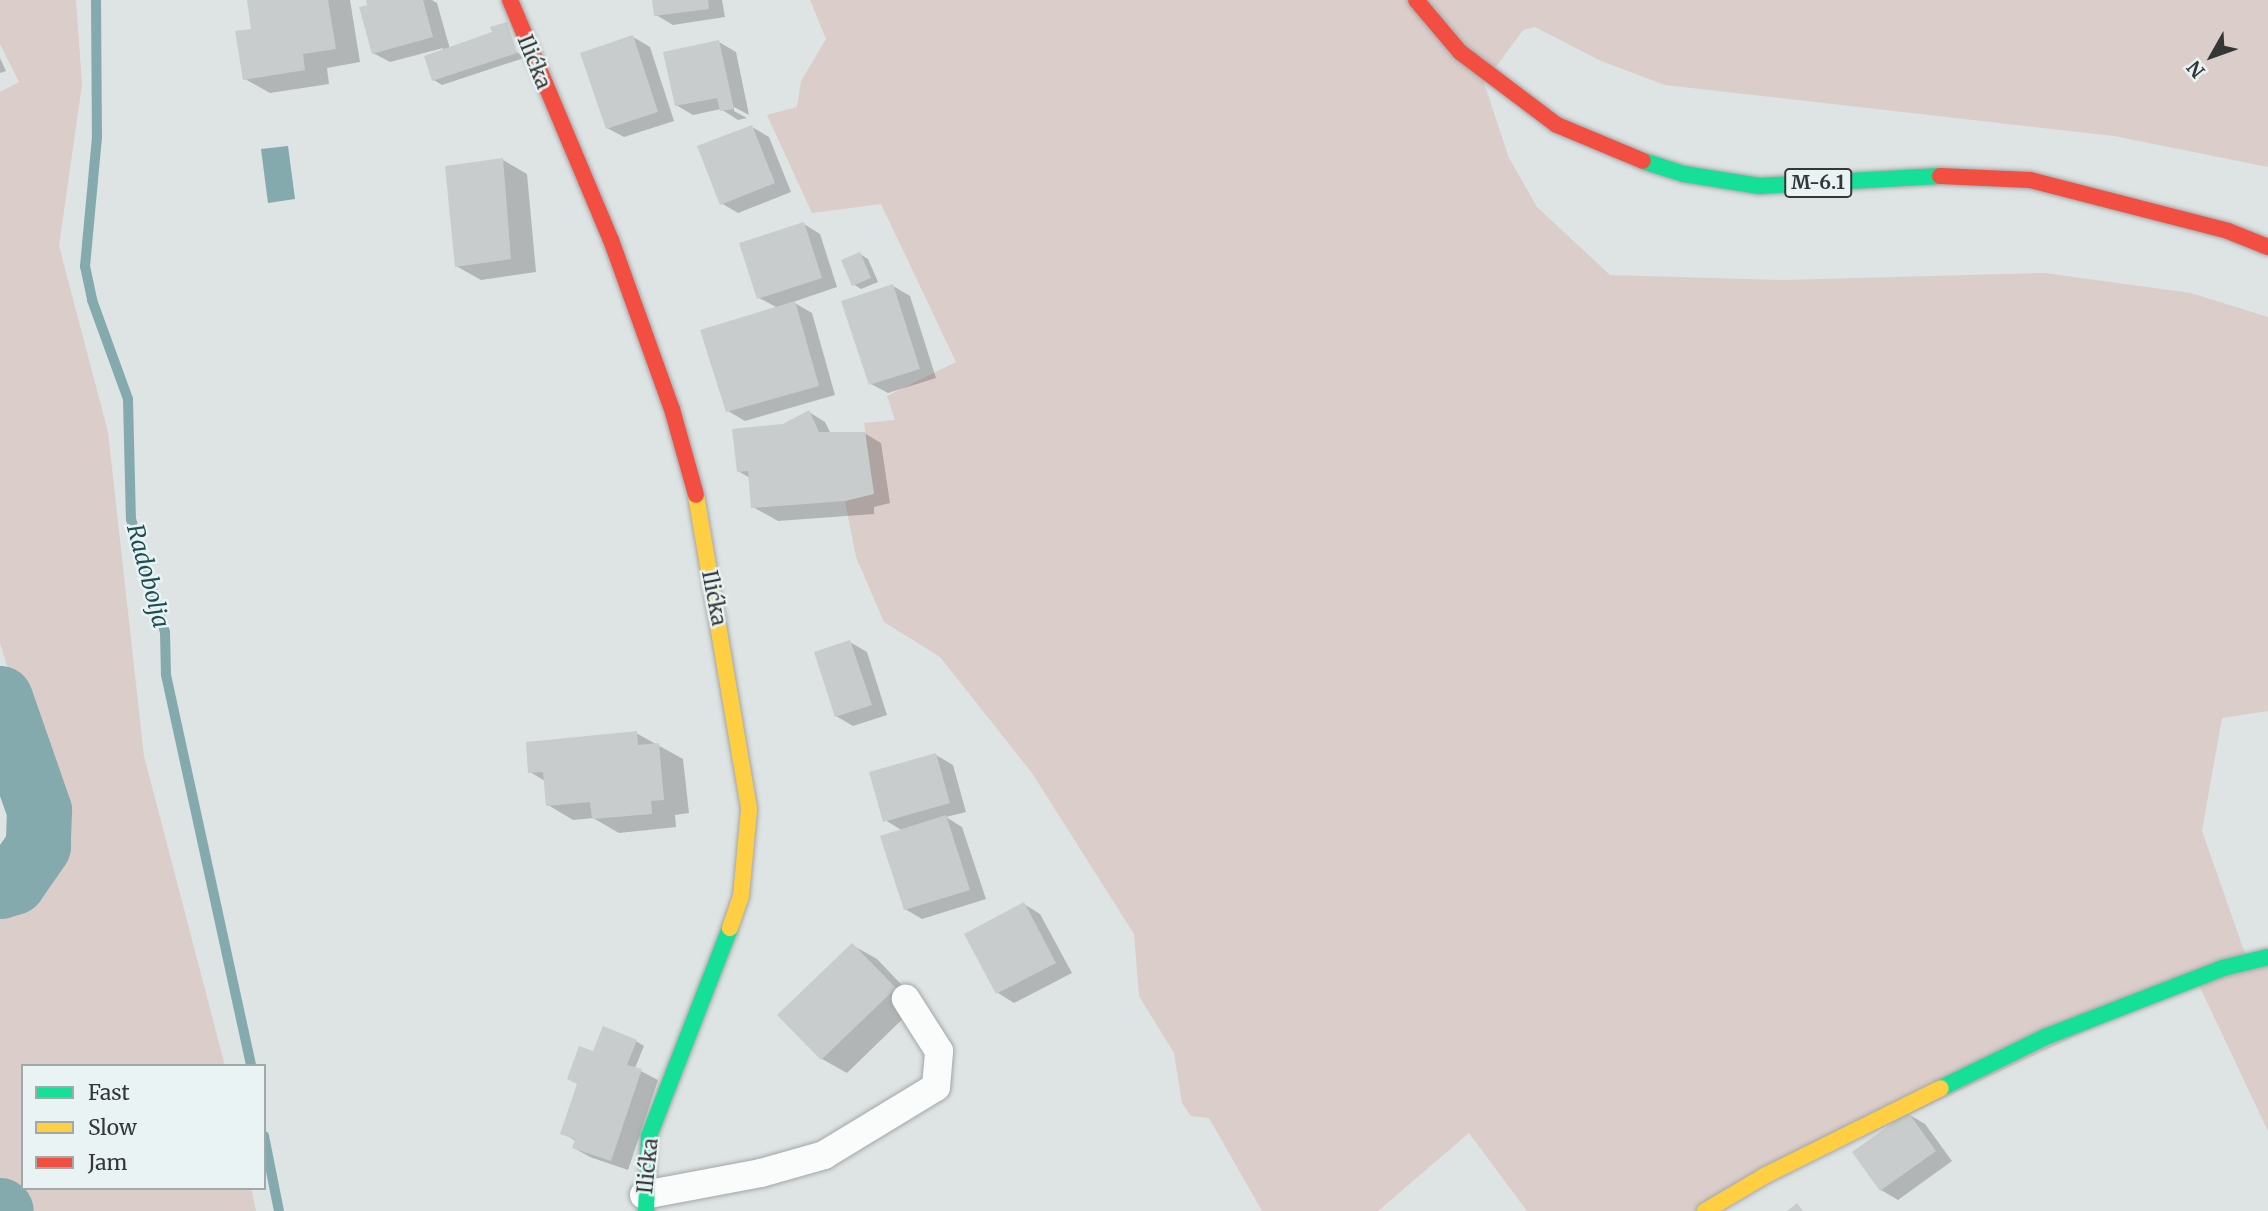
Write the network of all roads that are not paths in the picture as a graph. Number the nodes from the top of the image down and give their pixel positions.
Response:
1 (510, 0) edge
2 (1416, 0) edge
3 (2268, 247) edge
4 (2268, 957) edge
5 (906, 999) dead end
6 (645, 1203) edge
7 (1705, 1211) edge

1 - 6 street, Ilićka
2 - 3 street, M-6.1
4 - 7 street
5 - 6 street

